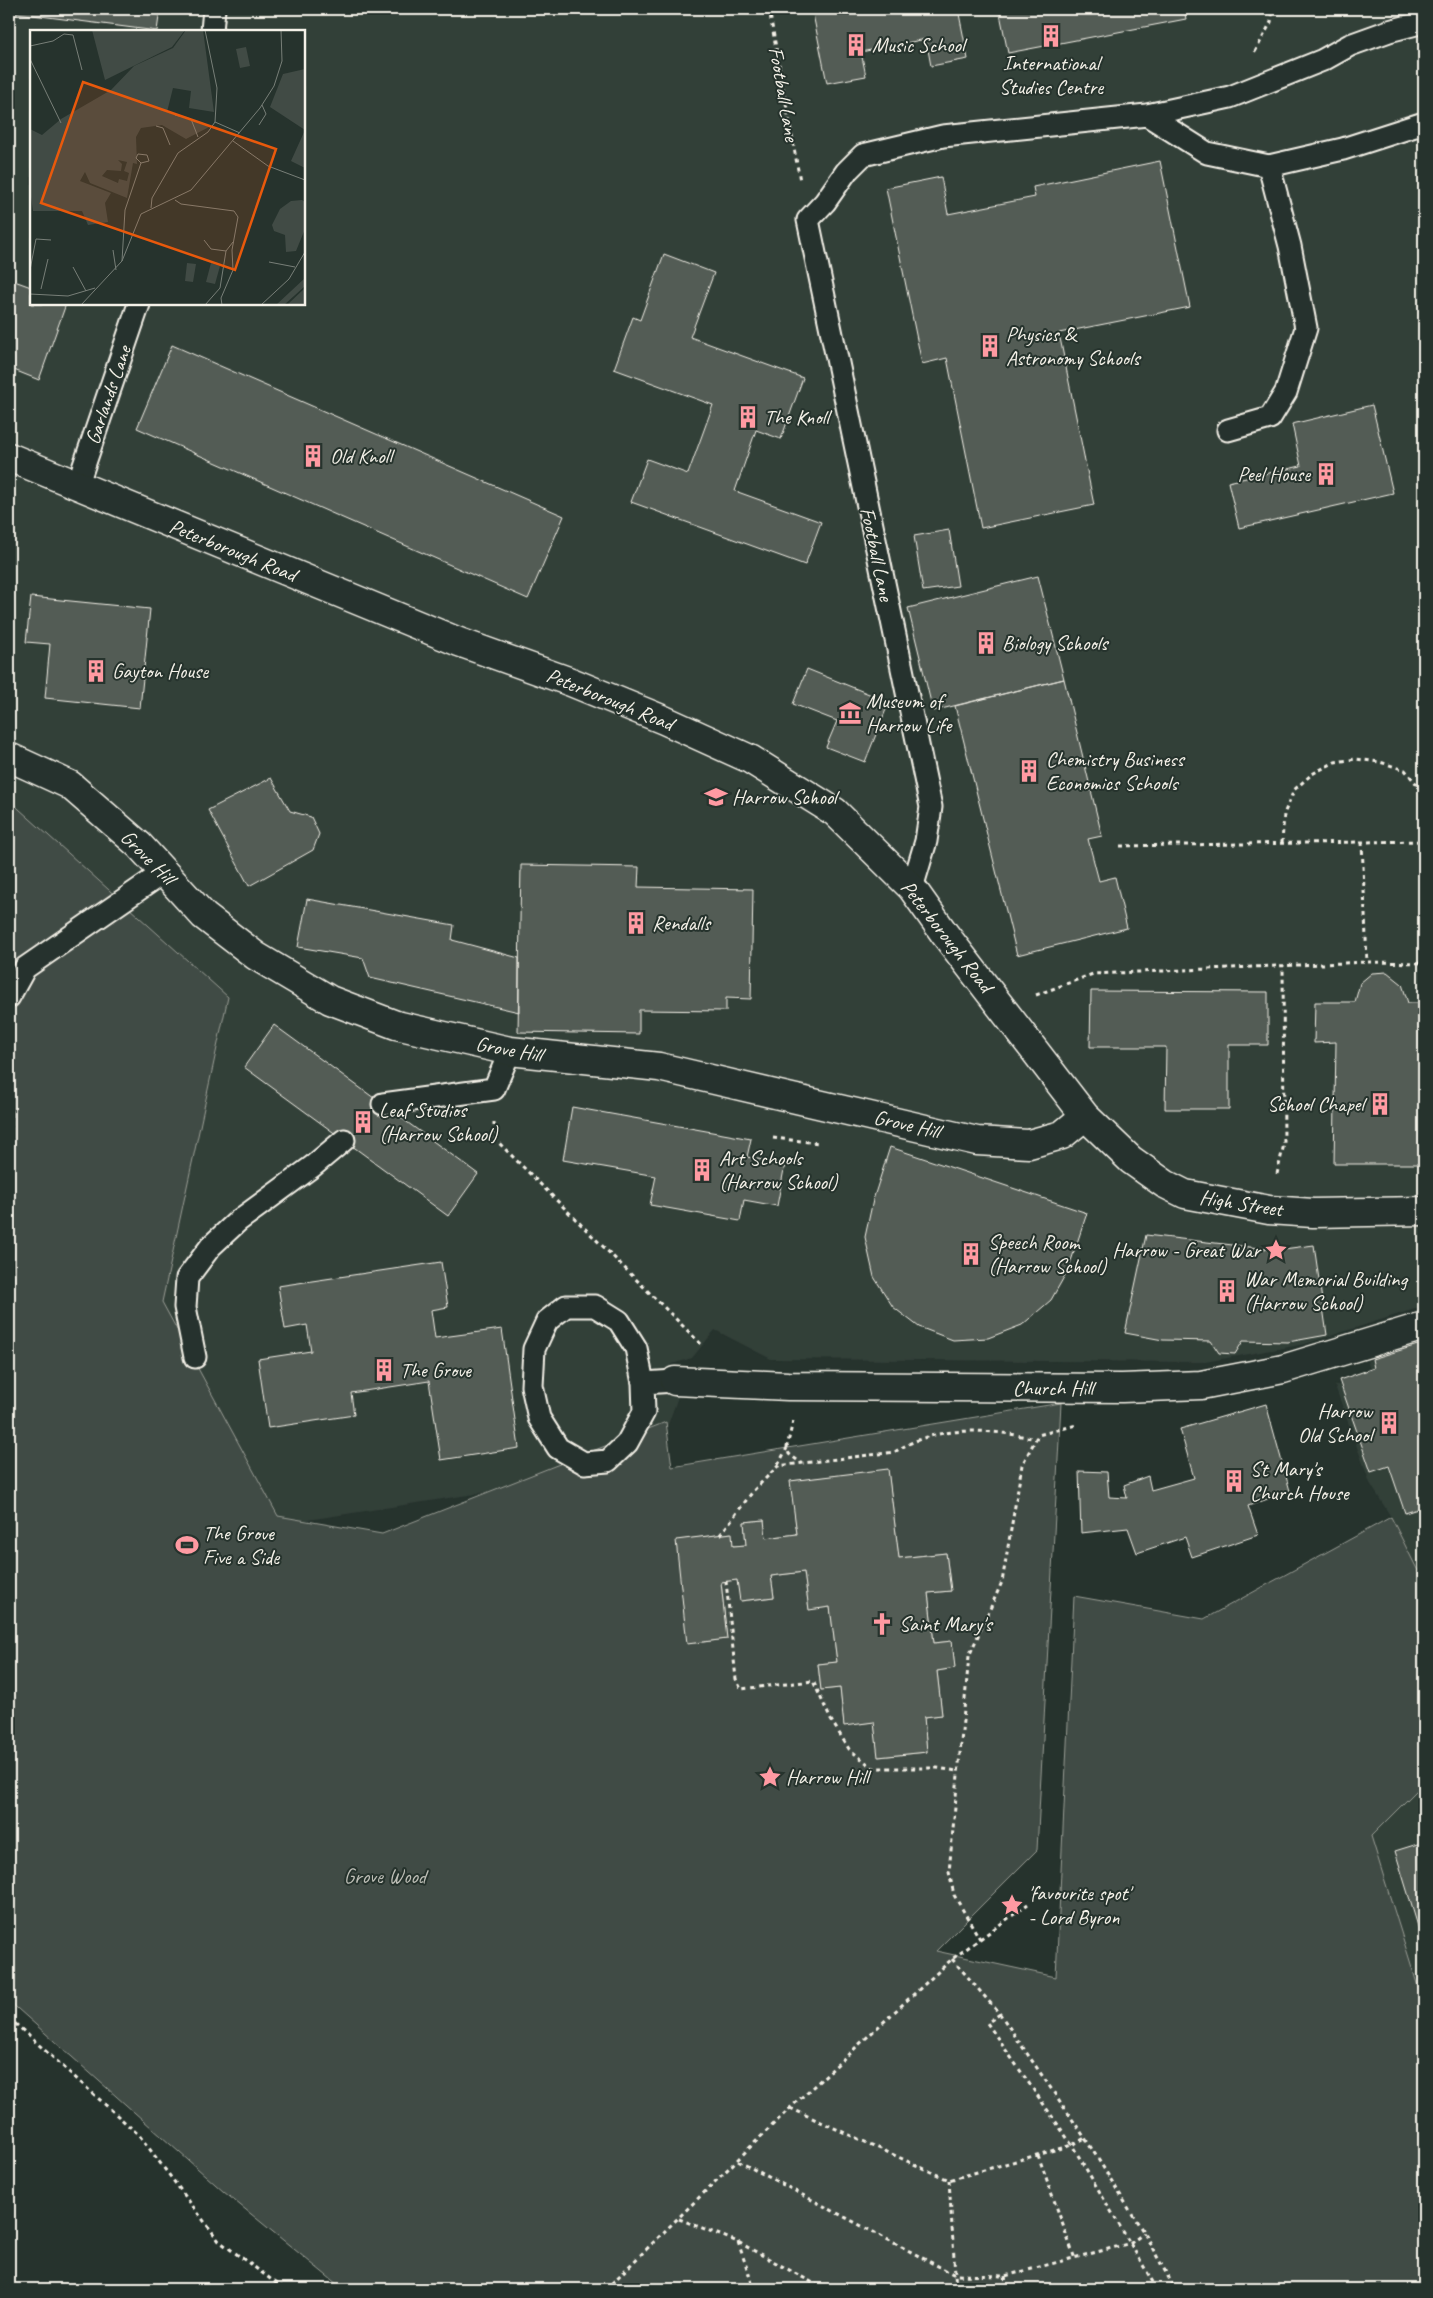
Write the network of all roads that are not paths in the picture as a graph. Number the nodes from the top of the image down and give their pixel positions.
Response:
1 (214, 9) edge
2 (1424, 22) edge
3 (212, 30) edge
4 (1147, 115) junction
5 (1424, 123) edge
6 (1269, 166) junction
7 (139, 305) edge
8 (1228, 430) dead end
9 (9, 457) edge
10 (77, 486) junction
11 (9, 757) edge
12 (164, 872) junction
13 (912, 888) junction
14 (9, 997) edge
15 (510, 1051) junction
16 (383, 1104) dead end
17 (1085, 1116) junction
18 (344, 1140) dead end
19 (1424, 1211) edge
20 (1424, 1326) edge
21 (195, 1357) dead end
22 (675, 1381) joint
23 (644, 1383) junction

1 - 3 lane
2 - 4 lane
4 - 6 lane
4 - 13 lane, Football Lane
5 - 6 lane
6 - 8 lane
7 - 10 lane, Garlands Lane
9 - 10 street, Peterborough Road
10 - 13 street, Peterborough Road
11 - 12 street, Grove Hill
12 - 14 lane
12 - 15 street, Grove Hill
13 - 17 street, Peterborough Road
15 - 16 lane
15 - 17 street, Grove Hill
17 - 19 street, High Street
18 - 21 lane
20 - 22 street, Church Hill
22 - 23 lane
23 - 23 lane

